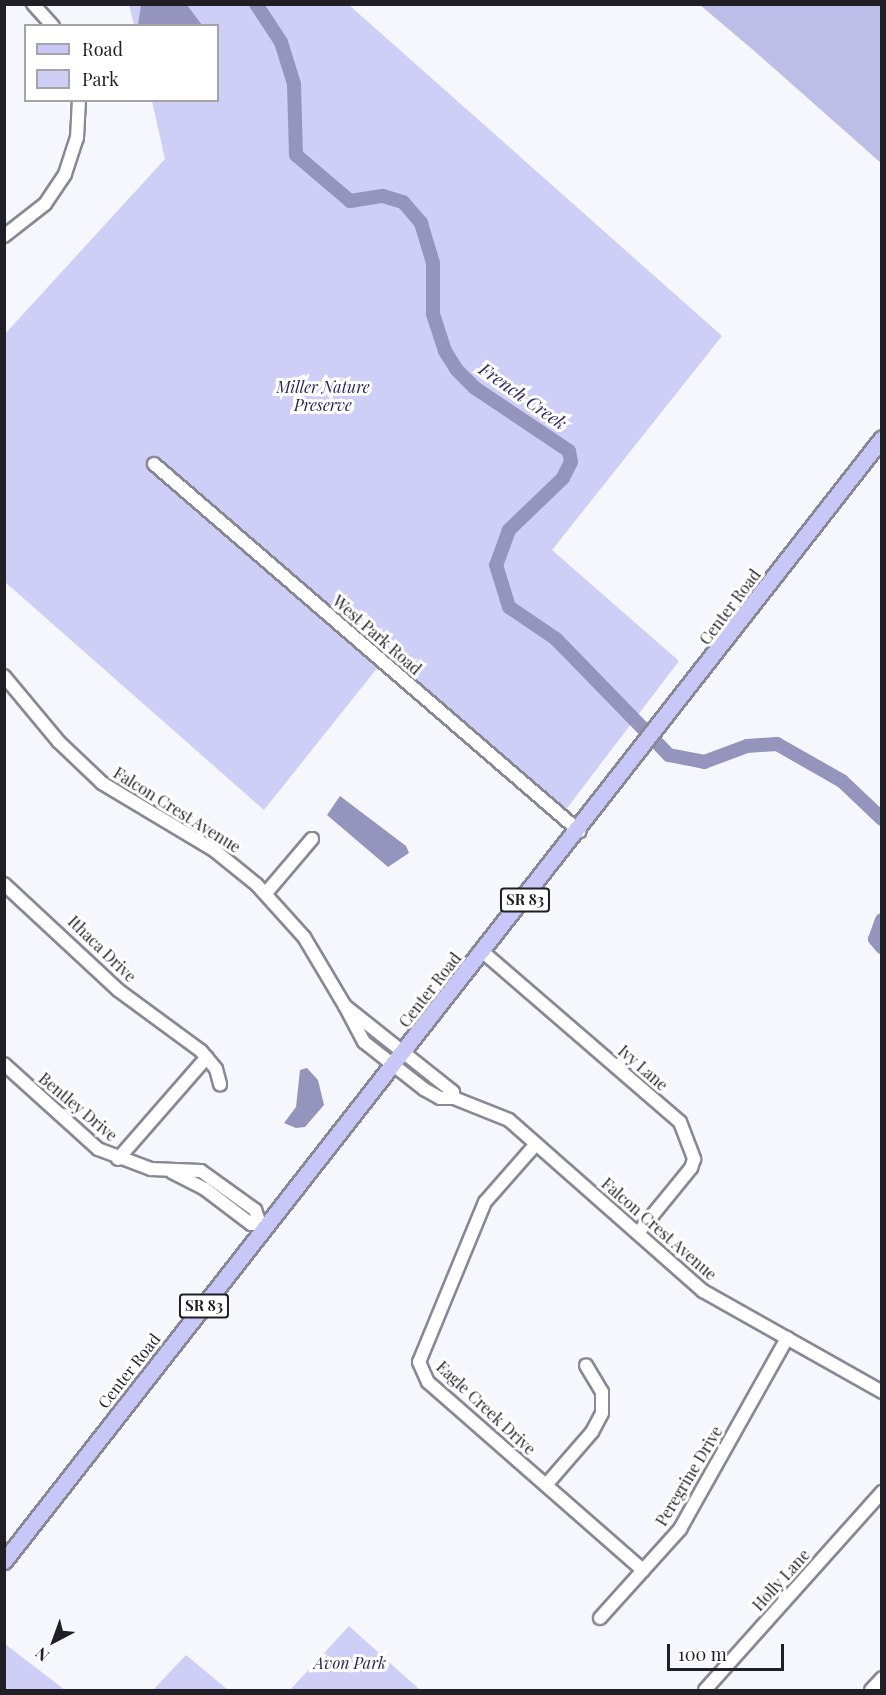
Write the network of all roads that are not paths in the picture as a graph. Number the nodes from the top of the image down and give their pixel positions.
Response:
1 (33, 4) edge
2 (50, 24) edge
3 (79, 102) edge
4 (4, 236) edge
5 (882, 438) edge
6 (154, 464) dead end
7 (4, 676) edge
8 (579, 831) junction
9 (312, 839) dead end
10 (4, 884) edge
11 (266, 893) junction
12 (483, 952) junction
13 (345, 1006) junction
14 (404, 1052) junction
15 (207, 1057) junction
16 (4, 1064) edge
17 (394, 1065) junction
18 (220, 1084) dead end
19 (454, 1098) junction
20 (536, 1144) junction
21 (118, 1159) junction
22 (263, 1226) junction
23 (638, 1233) junction
24 (788, 1338) junction
25 (586, 1365) dead end
26 (882, 1392) edge
27 (546, 1485) junction
28 (882, 1492) edge
29 (4, 1562) edge
30 (643, 1570) junction
31 (600, 1618) dead end
32 (882, 1678) edge
33 (705, 1690) edge
34 (870, 1690) edge

1 - 2 street
3 - 4 street
5 - 8 main road, Center Road / SR 83
6 - 8 street, West Park Road
7 - 11 street, Falcon Crest Avenue
8 - 12 main road, Center Road / SR 83
9 - 11 street
10 - 15 street, Ithaca Drive
11 - 13 street, Falcon Crest Avenue
12 - 14 main road, Center Road / SR 83
12 - 23 street, Ivy Lane
13 - 14 street, Falcon Crest Avenue
13 - 17 street, Falcon Crest Avenue
14 - 17 main road, Center Road / SR 83
14 - 19 street, Falcon Crest Avenue
15 - 18 street, Ithaca Drive
15 - 21 street
16 - 21 street, Bentley Drive
17 - 19 street, Falcon Crest Avenue
17 - 22 main road, Center Road / SR 83
19 - 20 street, Falcon Crest Avenue
20 - 23 street, Falcon Crest Avenue
20 - 27 street, Eagle Creek Drive
21 - 22 street, Bentley Drive
22 - 29 main road, Center Road / SR 83
23 - 24 street, Falcon Crest Avenue
24 - 26 street, Falcon Crest Avenue
24 - 30 street, Peregrine Drive
25 - 27 street
27 - 30 street, Eagle Creek Drive
28 - 33 street, Holly Lane
30 - 31 street, Peregrine Drive
32 - 34 street

